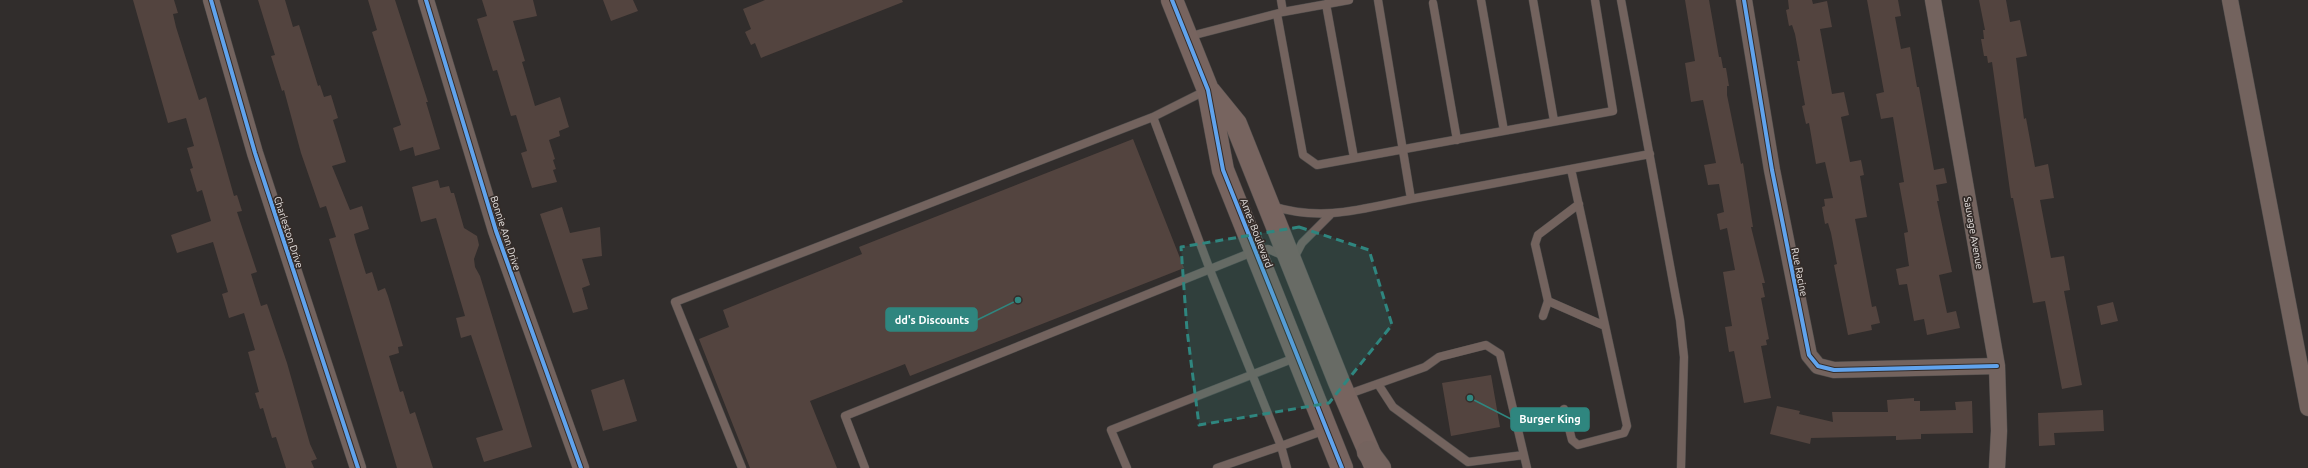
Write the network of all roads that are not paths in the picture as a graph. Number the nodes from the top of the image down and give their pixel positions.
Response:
1 (211, 0) edge
2 (426, 0) edge
3 (1172, 0) edge
4 (1281, 0) edge
5 (1349, 0) edge
6 (1378, 0) edge
7 (1481, 0) edge
8 (1533, 0) edge
9 (1595, 0) edge
10 (1621, 0) edge
11 (1744, 0) edge
12 (1933, 0) edge
13 (2230, 0) edge
14 (1433, 3) dead end
15 (1326, 4) junction
16 (1280, 13) junction
17 (1187, 37) junction
18 (1208, 90) junction
19 (1153, 117) junction
20 (1554, 121) junction
21 (1504, 131) junction
22 (1457, 140) junction
23 (1401, 150) junction
24 (1650, 154) junction
25 (1354, 158) junction
26 (1571, 169) junction
27 (1411, 199) junction
28 (1579, 204) junction
29 (1270, 205) junction
30 (1330, 215) junction
31 (1255, 251) junction
32 (1292, 262) junction
33 (1210, 270) junction
34 (1548, 302) junction
35 (1543, 316) dead end
36 (1605, 326) junction
37 (1297, 357) junction
38 (1997, 366) junction
39 (1253, 374) junction
40 (1378, 384) junction
41 (1345, 396) junction
42 (2308, 408) edge
43 (1564, 409) dead end
44 (1325, 430) junction
45 (1281, 446) junction
46 (1524, 455) junction
47 (1375, 463) edge
48 (358, 468) edge
49 (581, 468) edge
50 (742, 468) edge
51 (865, 468) edge
52 (1127, 468) edge
53 (1217, 468) edge
54 (1287, 468) edge
55 (1342, 468) edge
56 (1527, 468) edge
57 (1681, 468) edge
58 (1997, 468) edge

1 - 48 street, Charleston Drive
2 - 49 street, Bonnie Ann Drive
3 - 17 street, Ames Boulevard
4 - 16 lane
5 - 15 lane
6 - 23 lane
7 - 21 lane
8 - 20 lane
9 - 20 lane
10 - 24 lane
11 - 38 street, Rue Racine
12 - 38 street, Sauvage Avenue
13 - 42 street
14 - 22 lane
15 - 16 lane
15 - 25 lane
16 - 17 lane
16 - 25 lane
17 - 18 street, Ames Boulevard
18 - 19 lane
18 - 29 street, Ames Boulevard
18 - 31 street, Ames Boulevard
19 - 33 lane
19 - 50 lane
20 - 21 lane
21 - 22 lane
22 - 23 lane
23 - 25 lane
23 - 27 lane
24 - 26 lane
24 - 57 lane
26 - 27 lane
26 - 28 lane
27 - 30 lane
28 - 34 lane
28 - 36 lane
29 - 30 lane
29 - 32 street, Ames Boulevard
30 - 32 lane
31 - 32 lane
31 - 33 lane
31 - 37 street, Ames Boulevard
32 - 41 street, Ames Boulevard
33 - 39 lane
33 - 51 lane
34 - 35 lane
34 - 36 lane
36 - 43 lane
37 - 39 lane
37 - 44 street, Ames Boulevard
38 - 58 street, Sauvage Avenue
39 - 45 lane
39 - 52 lane
40 - 41 lane
40 - 46 lane
40 - 46 lane
41 - 47 street, Ames Boulevard
44 - 45 lane
44 - 55 street, Ames Boulevard
45 - 53 lane
45 - 54 lane
46 - 56 lane

